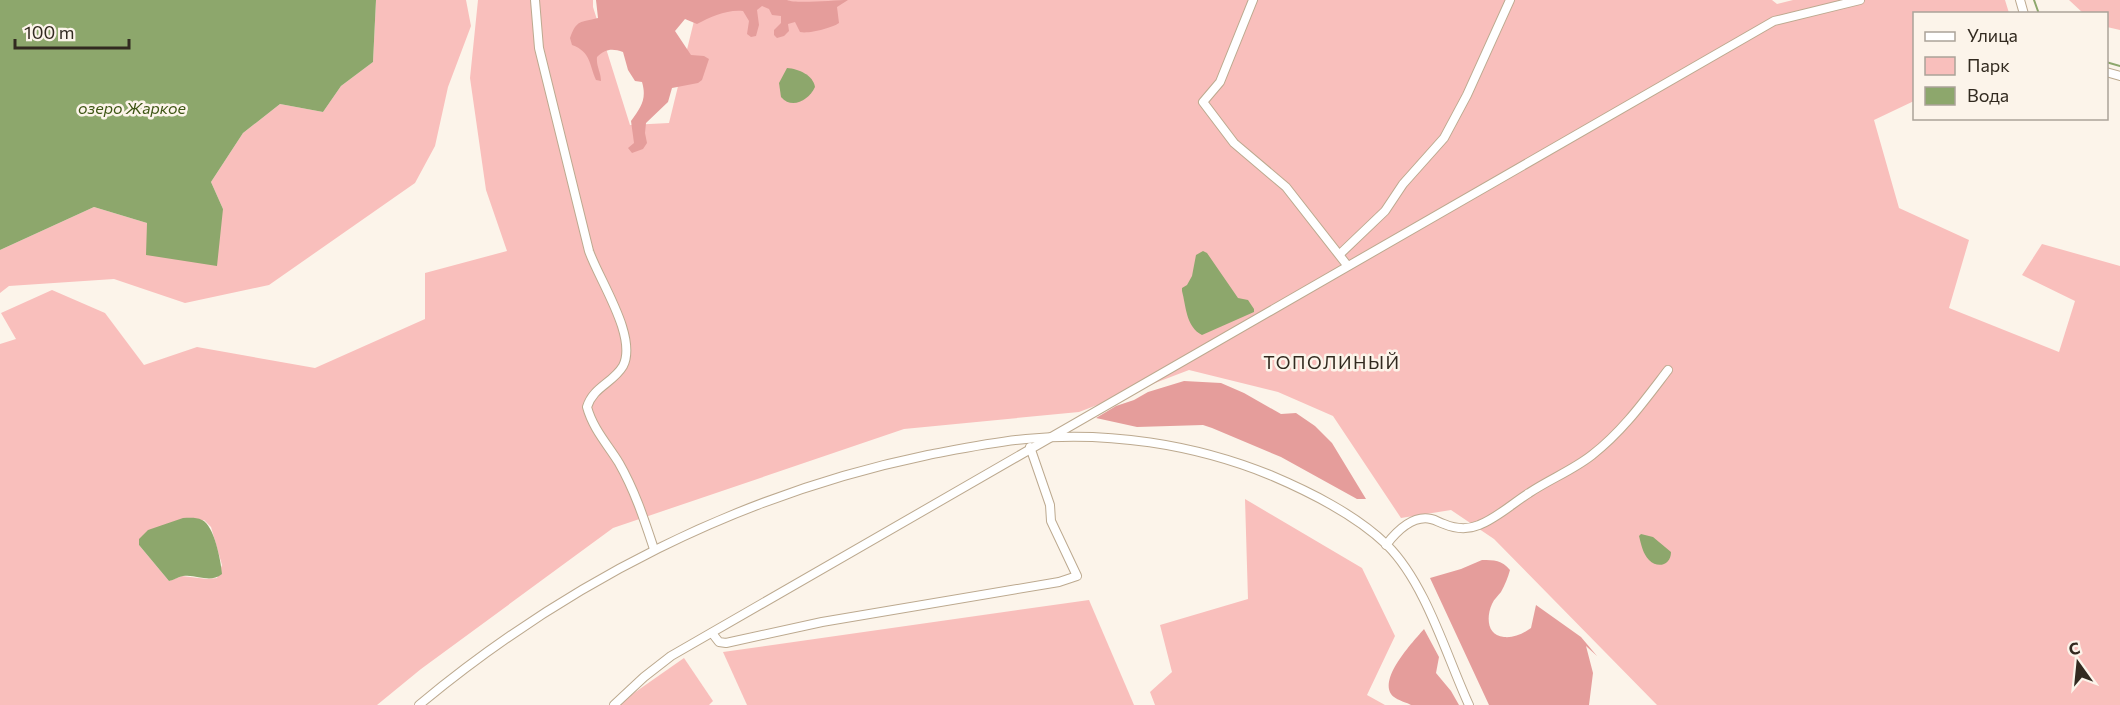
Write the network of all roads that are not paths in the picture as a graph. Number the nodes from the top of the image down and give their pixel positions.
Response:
1 (535, 0) edge
2 (1253, 0) edge
3 (1510, 0) edge
4 (1860, 0) edge
5 (1340, 254) junction
6 (1347, 266) junction
7 (1668, 370) dead end
8 (1052, 437) junction
9 (1028, 438) junction
10 (1031, 449) junction
11 (1386, 545) junction
12 (654, 549) junction
13 (712, 633) junction
14 (419, 705) edge
15 (614, 705) edge
16 (1469, 705) edge

1 - 12 street
2 - 5 street
3 - 5 street
4 - 6 street
5 - 6 street
6 - 8 street
7 - 11 street
8 - 9 street
8 - 10 street
8 - 11 street
9 - 10 street
9 - 12 street
10 - 13 street
10 - 13 street
11 - 16 street
12 - 14 street
13 - 15 street

